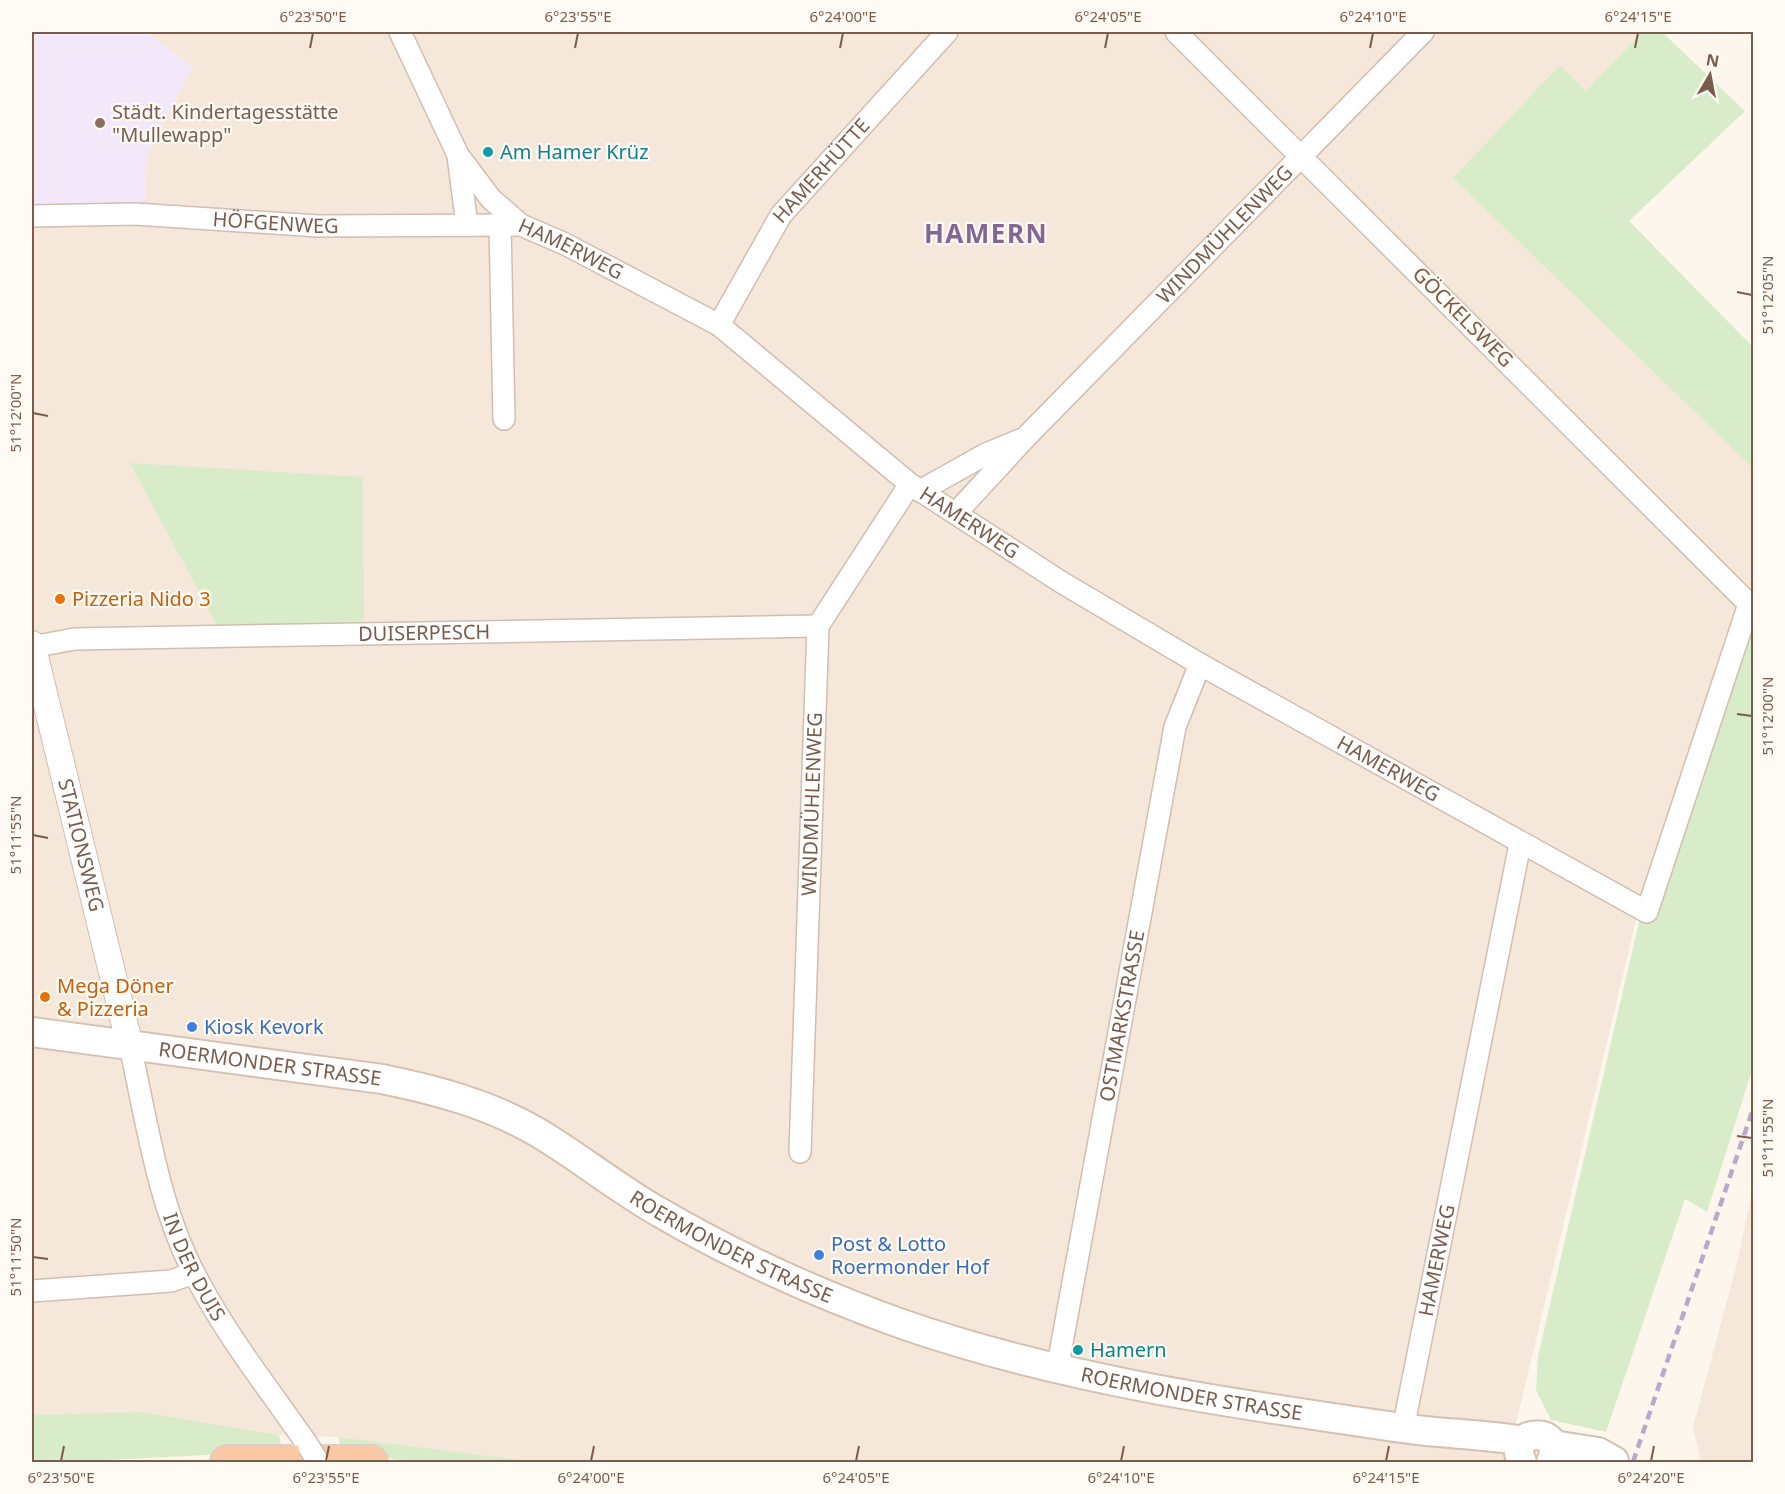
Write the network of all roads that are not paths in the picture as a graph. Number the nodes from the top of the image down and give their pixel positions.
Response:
1 (400, 32) edge
2 (947, 32) edge
3 (1176, 32) edge
4 (1423, 32) edge
5 (458, 155) junction
6 (1303, 156) junction
7 (32, 216) edge
8 (467, 225) junction
9 (510, 225) junction
10 (719, 325) junction
11 (504, 419) dead end
12 (1026, 437) junction
13 (915, 487) junction
14 (956, 513) junction
15 (1749, 604) joint
16 (818, 626) junction
17 (32, 645) edge
18 (1200, 664) junction
19 (1520, 844) junction
20 (32, 1032) edge
21 (130, 1046) junction
22 (800, 1152) dead end
23 (194, 1274) junction
24 (32, 1291) edge
25 (1057, 1370) junction
26 (1403, 1429) junction
27 (1521, 1453) edge
28 (313, 1455) edge
29 (1554, 1458) edge
30 (227, 1462) edge
31 (370, 1462) edge
32 (1616, 1462) edge

1 - 5 street, HAMERWEG
2 - 10 street, HAMERHÜTTE
3 - 6 street, GÖCKELSWEG
4 - 6 street, WINDMÜHLENWEG
5 - 8 street, HAMERWEG
5 - 9 street, HAMERWEG
6 - 12 street, WINDMÜHLENWEG
6 - 15 street, GÖCKELSWEG
7 - 8 street, HÖFGENWEG
8 - 9 street, HÖFGENWEG
9 - 10 street, HAMERWEG
9 - 11 street, HAMERWEG
10 - 13 street, HAMERWEG
12 - 13 street, WINDMÜHLENWEG
12 - 14 street, WINDMÜHLENWEG
13 - 14 street, HAMERWEG
13 - 16 street, WINDMÜHLENWEG
14 - 18 street, HAMERWEG
15 - 19 street, HAMERWEG
16 - 17 street, DUISERPESCH
16 - 22 street, WINDMÜHLENWEG
17 - 21 street, STATIONSWEG
18 - 19 street, HAMERWEG
18 - 25 street, OSTMARKSTRASSE
19 - 26 street, HAMERWEG
20 - 21 main road, ROERMONDER STRASSE
21 - 23 street, IN DER DUIS
21 - 25 main road, ROERMONDER STRASSE
23 - 24 street
23 - 28 street, IN DER DUIS
25 - 26 main road, ROERMONDER STRASSE
26 - 27 main road, ROERMONDER STRASSE
27 - 29 main road, ROERMONDER STRASSE
29 - 32 main road, ROERMONDER STRASSE
30 - 31 highway

